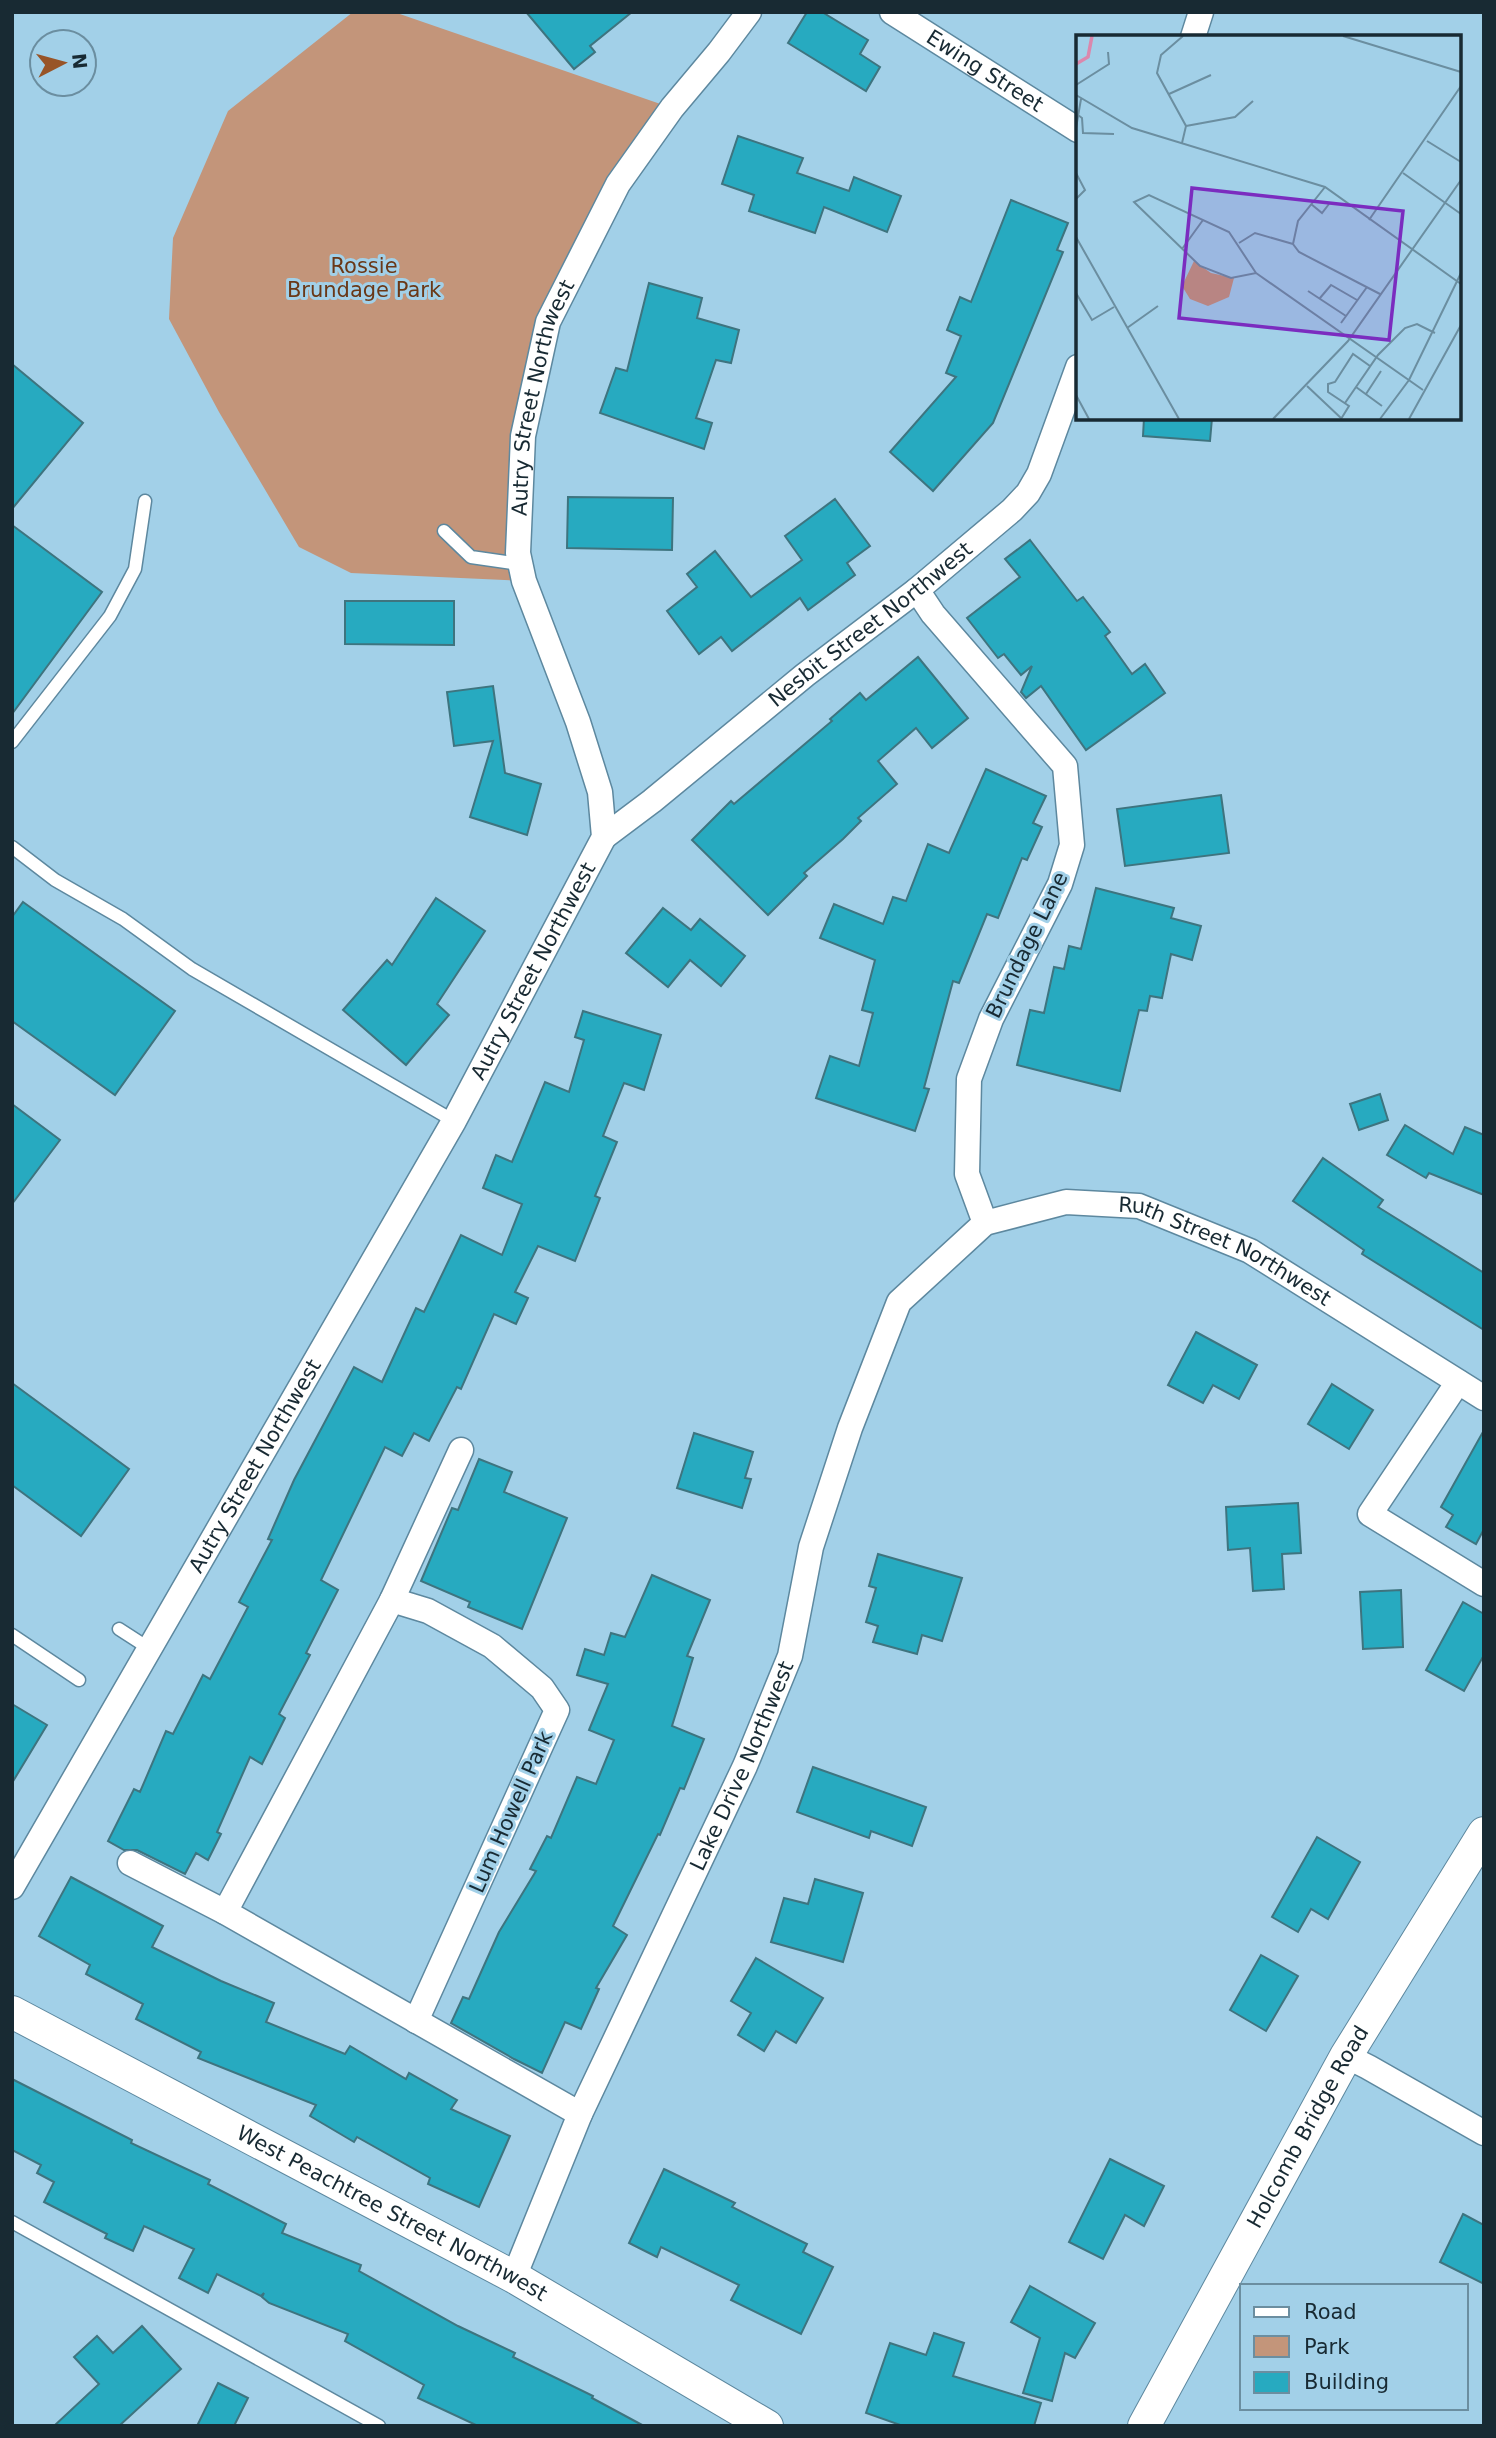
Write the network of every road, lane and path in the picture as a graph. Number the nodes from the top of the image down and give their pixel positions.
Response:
1 (749, 12) edge
2 (892, 12) edge
3 (1201, 12) edge
4 (1194, 35) edge
5 (1076, 129) edge
6 (1076, 372) edge
7 (145, 501) dead end
8 (444, 531) dead end
9 (520, 564) junction
10 (917, 590) junction
11 (12, 742) edge
12 (604, 837) junction
13 (12, 847) edge
14 (454, 1121) junction
15 (985, 1223) junction
16 (950, 1255) joint
17 (1458, 1382) junction
18 (1484, 1398) edge
19 (461, 1450) dead end
20 (1484, 1584) edge
21 (392, 1600) junction
22 (120, 1629) dead end
23 (12, 1635) edge
24 (150, 1648) junction
25 (79, 1680) dead end
26 (1484, 1833) edge
27 (130, 1863) dead end
28 (12, 1887) edge
29 (225, 1912) junction
30 (12, 2012) edge
31 (416, 2021) junction
32 (1346, 2056) junction
33 (580, 2114) junction
34 (1484, 2133) edge
35 (12, 2222) edge
36 (513, 2277) junction
37 (379, 2426) edge
38 (767, 2426) edge
39 (1144, 2426) edge

1 - 9 street, Autry Street Northwest
2 - 5 street, Ewing Street
3 - 4 street
6 - 10 street, Nesbit Street Northwest
7 - 11 lane
8 - 9 lane
9 - 12 street, Autry Street Northwest
10 - 12 street, Nesbit Street Northwest
10 - 15 street, Brundage Lane
12 - 14 street, Autry Street Northwest
13 - 14 lane
14 - 24 street, Autry Street Northwest
15 - 16 street, Ruth Street Northwest
15 - 17 street, Ruth Street Northwest
16 - 33 street, Lake Drive Northwest
17 - 18 street, Ruth Street Northwest
17 - 20 street
19 - 21 street
21 - 29 street
21 - 31 street, Lum Howell Park
22 - 24 lane
23 - 25 lane
24 - 28 street, Autry Street Northwest
26 - 32 street, Holcomb Bridge Road
27 - 29 street
29 - 31 street
30 - 36 street, West Peachtree Street Northwest
31 - 33 street
32 - 34 street
32 - 39 street, Holcomb Bridge Road
33 - 36 street, Lake Drive Northwest
35 - 37 lane
36 - 38 street, West Peachtree Street Northwest

